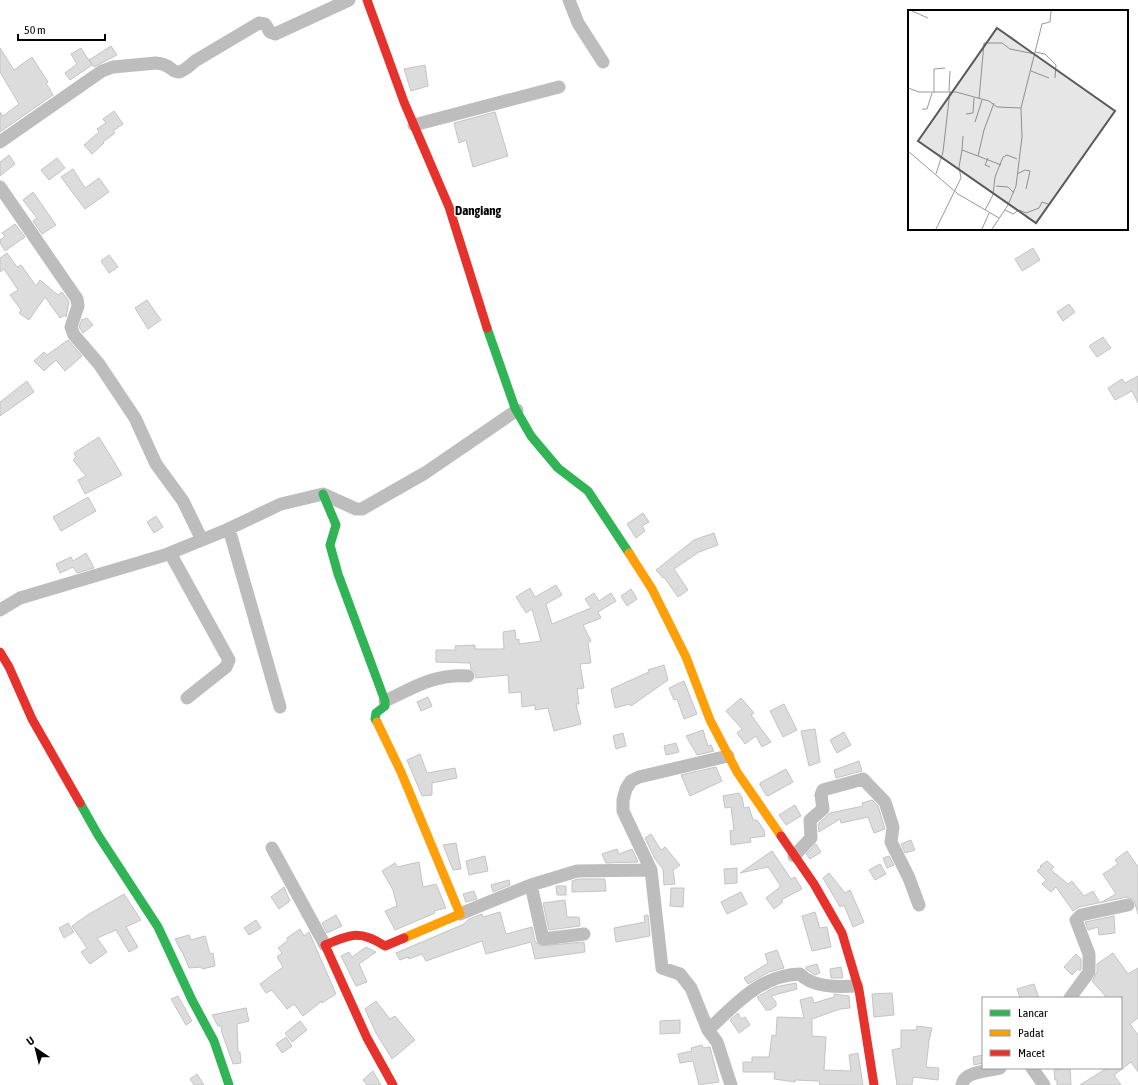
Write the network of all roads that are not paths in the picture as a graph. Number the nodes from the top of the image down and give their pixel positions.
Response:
1 (349, 0) edge
2 (367, 0) edge
3 (569, 0) edge
4 (603, 62) dead end
5 (559, 87) dead end
6 (414, 126) junction
7 (0, 142) edge
8 (0, 187) edge
9 (517, 410) junction
10 (323, 494) junction
11 (229, 529) junction
12 (202, 540) junction
13 (170, 553) junction
14 (0, 610) edge
15 (0, 652) edge
16 (468, 676) dead end
17 (187, 698) dead end
18 (385, 702) junction
19 (280, 706) dead end
20 (728, 756) junction
21 (272, 848) dead end
22 (794, 856) junction
23 (651, 870) junction
24 (531, 885) junction
25 (919, 904) dead end
26 (1128, 905) dead end
27 (460, 914) junction
28 (584, 934) dead end
29 (325, 945) junction
30 (857, 986) junction
31 (1071, 997) edge
32 (708, 1030) junction
33 (996, 1069) edge
34 (1033, 1069) edge
35 (229, 1085) edge
36 (393, 1085) edge
37 (731, 1085) edge
38 (874, 1085) edge
39 (962, 1085) edge
40 (1044, 1085) edge

1 - 7 street
2 - 6 street
3 - 4 street
5 - 6 street
6 - 9 street
8 - 12 street
9 - 10 street
9 - 20 street
10 - 11 street
10 - 18 street
11 - 12 street
11 - 19 street
12 - 13 street
13 - 14 street
13 - 17 street
15 - 35 street
16 - 18 street
18 - 27 street
20 - 22 street
20 - 23 street
21 - 29 street
22 - 25 street
22 - 30 street
23 - 24 street
23 - 32 street
24 - 27 street
24 - 28 street
26 - 31 street
27 - 29 street
29 - 36 street
30 - 32 street
30 - 38 street
32 - 37 street
33 - 39 street
34 - 40 street

